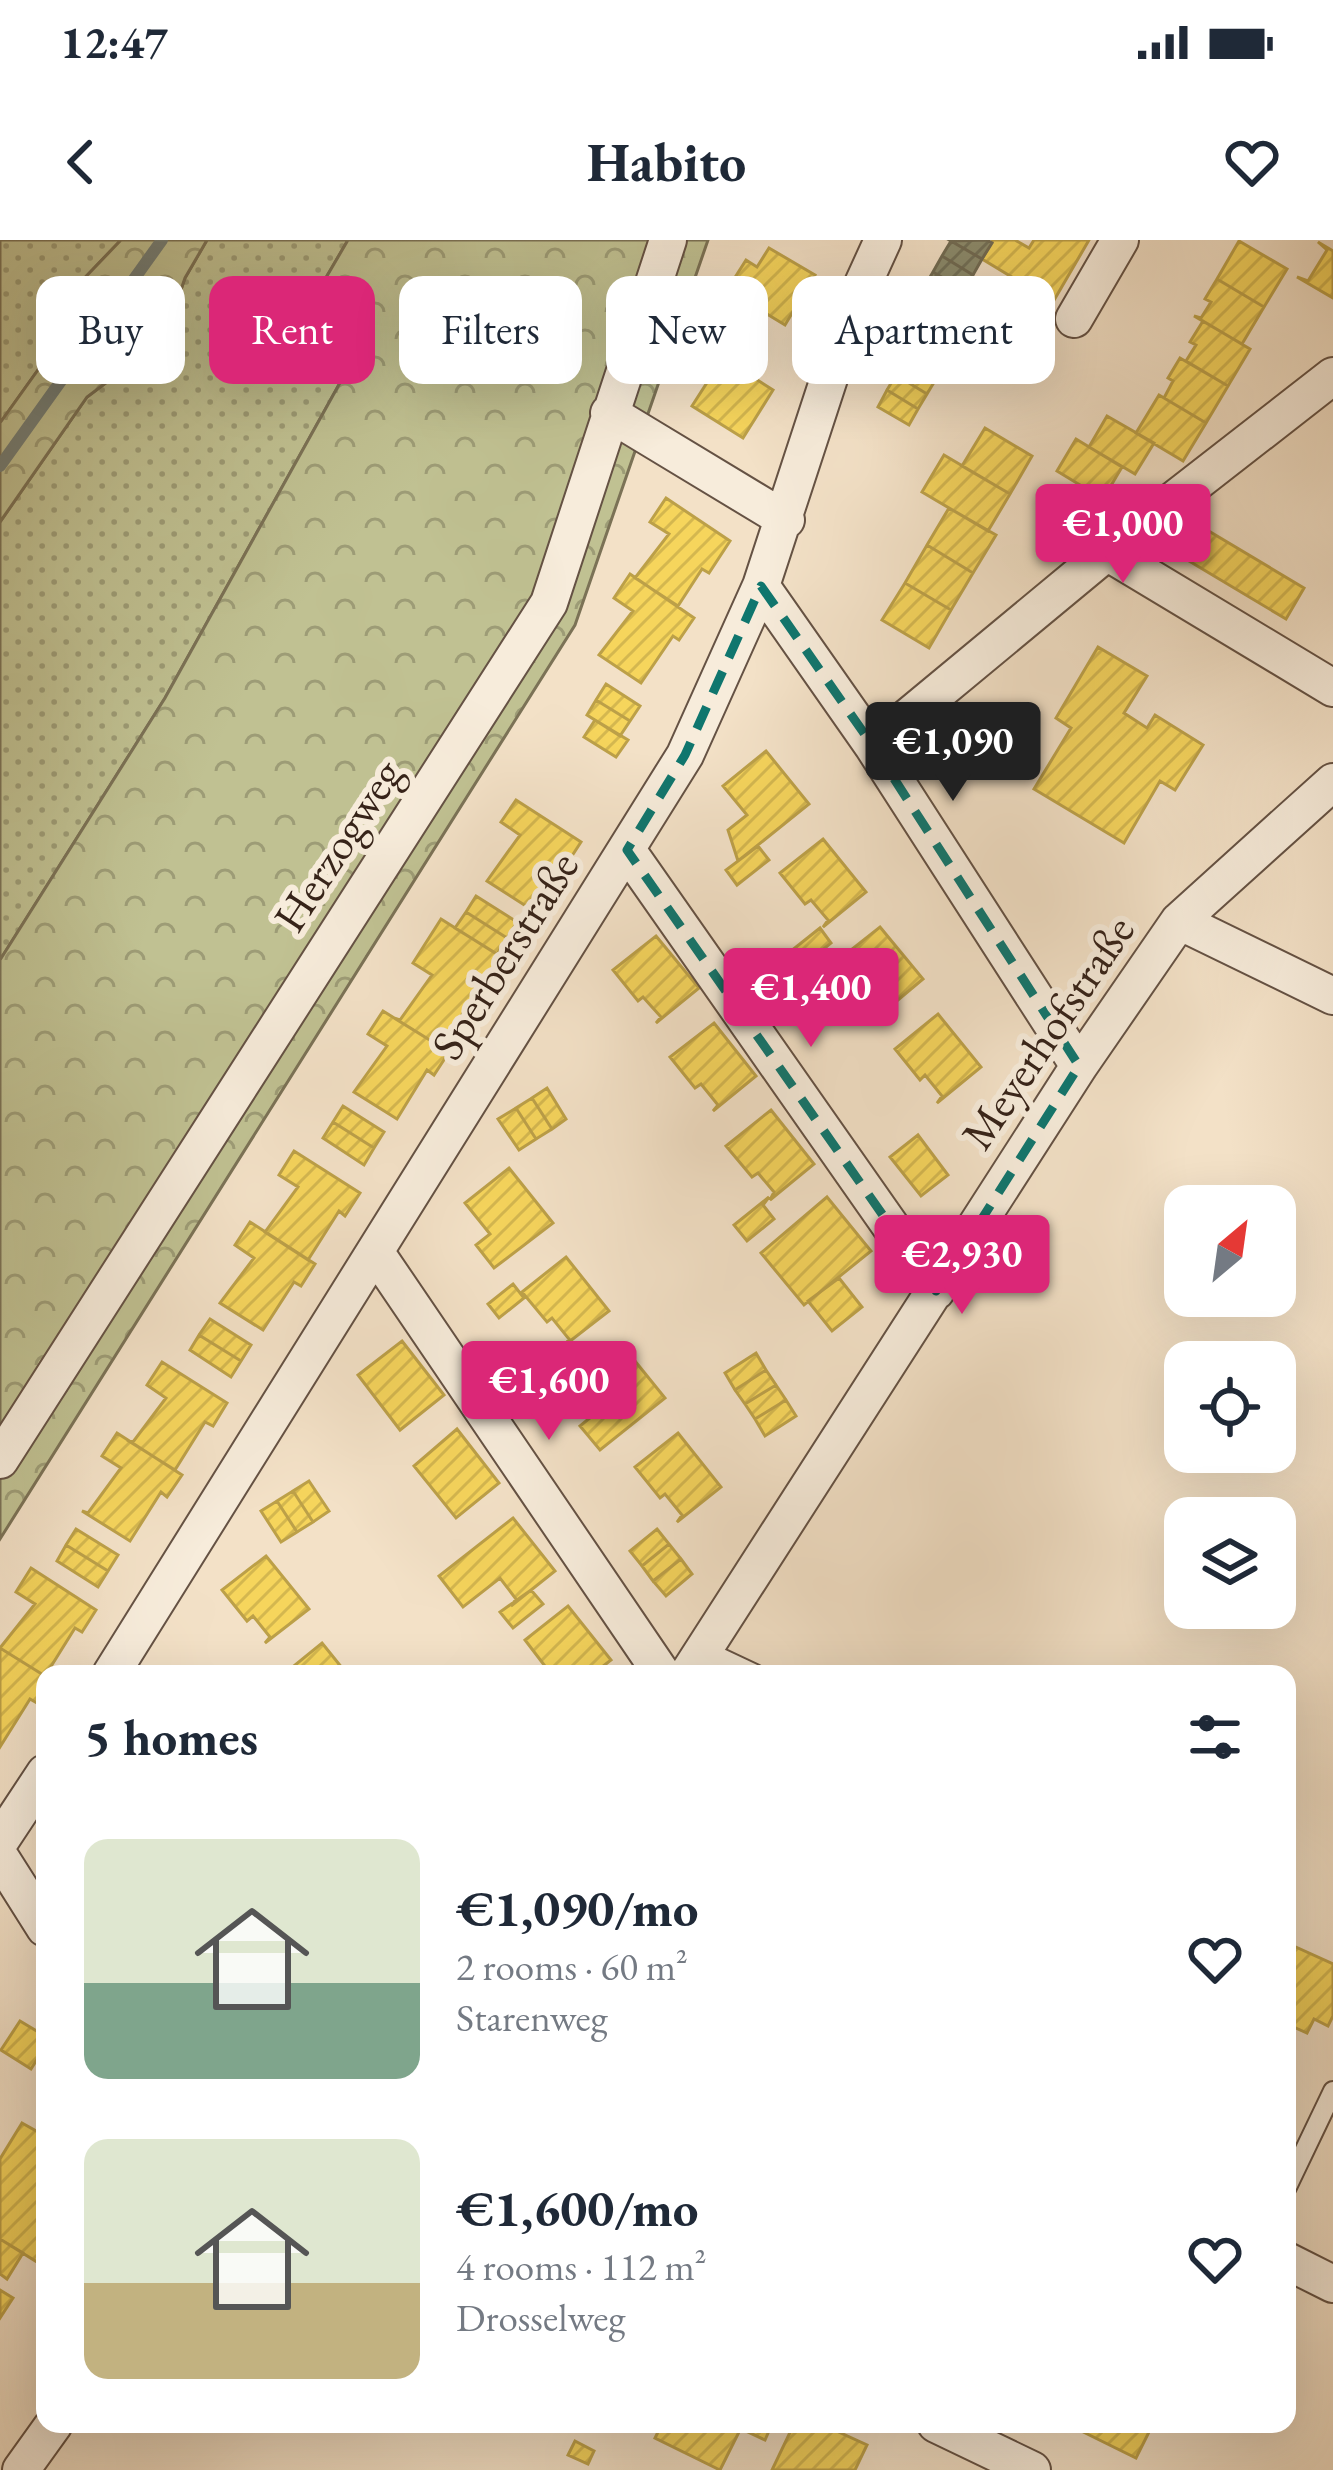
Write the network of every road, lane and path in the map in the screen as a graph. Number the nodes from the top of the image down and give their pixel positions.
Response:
1 (668, 240) edge
2 (883, 240) edge
3 (1120, 240) edge
4 (1075, 319) dead end
5 (1333, 376) edge
6 (609, 413) junction
7 (785, 520) junction
8 (1108, 552) junction
9 (761, 586) junction
10 (1333, 688) edge
11 (873, 746) junction
12 (1333, 782) edge
13 (627, 850) junction
14 (1179, 921) junction
15 (1333, 996) edge
16 (1079, 1066) junction
17 (376, 1252) junction
18 (936, 1291) junction
19 (0, 1460) edge
20 (696, 1662) edge
21 (127, 1665) edge
22 (656, 1665) edge
23 (36, 1787) edge
24 (0, 1841) edge
25 (0, 1858) edge
26 (36, 1914) edge
27 (1333, 2091) edge
28 (1296, 2168) edge
29 (1296, 2266) edge
30 (1333, 2284) edge
31 (48, 2433) edge
32 (955, 2433) edge
33 (21, 2470) edge
34 (1032, 2470) edge

1 - 6 street, Herzogweg
2 - 7 street, Sperberstraße
3 - 4 street
5 - 8 street
6 - 7 street
6 - 19 street, Herzogweg
7 - 9 street, Sperberstraße
8 - 10 street
8 - 11 street
9 - 11 street
9 - 13 street, Sperberstraße
11 - 16 street
12 - 14 street, Meyerhofstraße
13 - 17 street, Sperberstraße
13 - 18 street
14 - 15 street
14 - 16 street, Meyerhofstraße
16 - 18 street, Meyerhofstraße
17 - 21 street, Sperberstraße
17 - 22 street
18 - 20 street, Meyerhofstraße
23 - 24 street
25 - 26 street
27 - 28 lane
29 - 30 street
31 - 33 street
32 - 34 street

